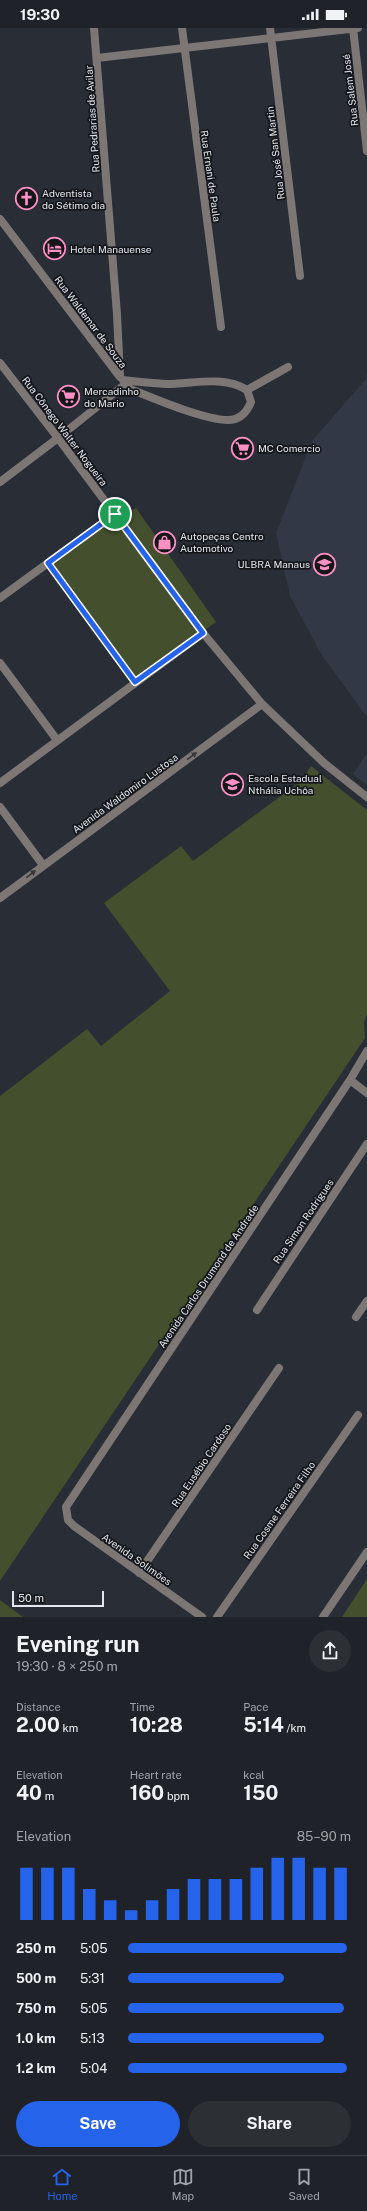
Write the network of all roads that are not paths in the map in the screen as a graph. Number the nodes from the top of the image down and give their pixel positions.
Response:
1 (94, 28) edge
2 (182, 28) edge
3 (270, 28) edge
4 (353, 28) edge
5 (358, 28) edge
6 (272, 39) junction
7 (184, 47) junction
8 (98, 58) junction
9 (367, 151) edge
10 (0, 219) edge
11 (300, 276) dead end
12 (221, 327) dead end
13 (0, 364) edge
14 (288, 367) dead end
15 (122, 381) junction
16 (247, 390) junction
17 (58, 438) junction
18 (0, 482) edge
19 (115, 514) junction
20 (48, 563) junction
21 (0, 598) edge
22 (203, 633) junction
23 (0, 663) edge
24 (135, 682) junction
25 (262, 704) junction
26 (56, 740) junction
27 (0, 783) edge
28 (367, 797) edge
29 (0, 807) edge
30 (43, 865) junction
31 (0, 898) edge
32 (367, 1051) edge
33 (350, 1080) junction
34 (367, 1093) edge
35 (367, 1144) edge
36 (367, 1301) edge
37 (257, 1310) dead end
38 (356, 1317) dead end
39 (280, 1368) dead end
40 (358, 1415) dead end
41 (66, 1512) joint
42 (367, 1552) edge
43 (139, 1573) junction
44 (202, 1617) edge
45 (217, 1617) edge
46 (323, 1617) edge

1 - 8 street, Rua Pedrarias de Avilar
2 - 7 street, Rua Ernani de Paula
3 - 6 street, Rua José San Martin
4 - 5 street
4 - 6 street
4 - 9 street, Rua Salem José
6 - 7 street
6 - 11 street, Rua José San Martin
7 - 8 street
7 - 12 street, Rua Ernani de Paula
8 - 15 street, Rua Pedrarias de Avilar
10 - 15 street, Rua Waldemar de Souza
13 - 17 street, Rua Cônego Walter Nogueira
14 - 16 street
15 - 16 street, Rua Waldemar de Souza
15 - 16 street
15 - 17 street
17 - 18 street
17 - 19 street, Rua Cônego Walter Nogueira
19 - 20 street
19 - 22 street, Rua Cônego Walter Nogueira
20 - 21 street
20 - 24 street
22 - 24 street
22 - 25 street, Rua Cônego Walter Nogueira
23 - 26 street
24 - 26 street
25 - 28 street, Rua Cônego Walter Nogueira
30 -> 25 street, Avenida Waldomiro Lustosa
26 - 27 street
29 - 30 street
31 -> 30 street, Avenida Waldomiro Lustosa
32 - 33 street, Avenida Carlos Drumond de Andrade
33 - 34 street
33 - 41 street, Avenida Carlos Drumond de Andrade
35 - 37 street, Rua Simon Rodrigues
36 - 38 street
39 - 43 street, Rua Eusébio Cardoso
40 - 45 street, Rua Cosme Ferreira Filho
41 - 43 street, Avenida Solimões
42 - 46 street
43 - 44 street, Avenida Solimões

